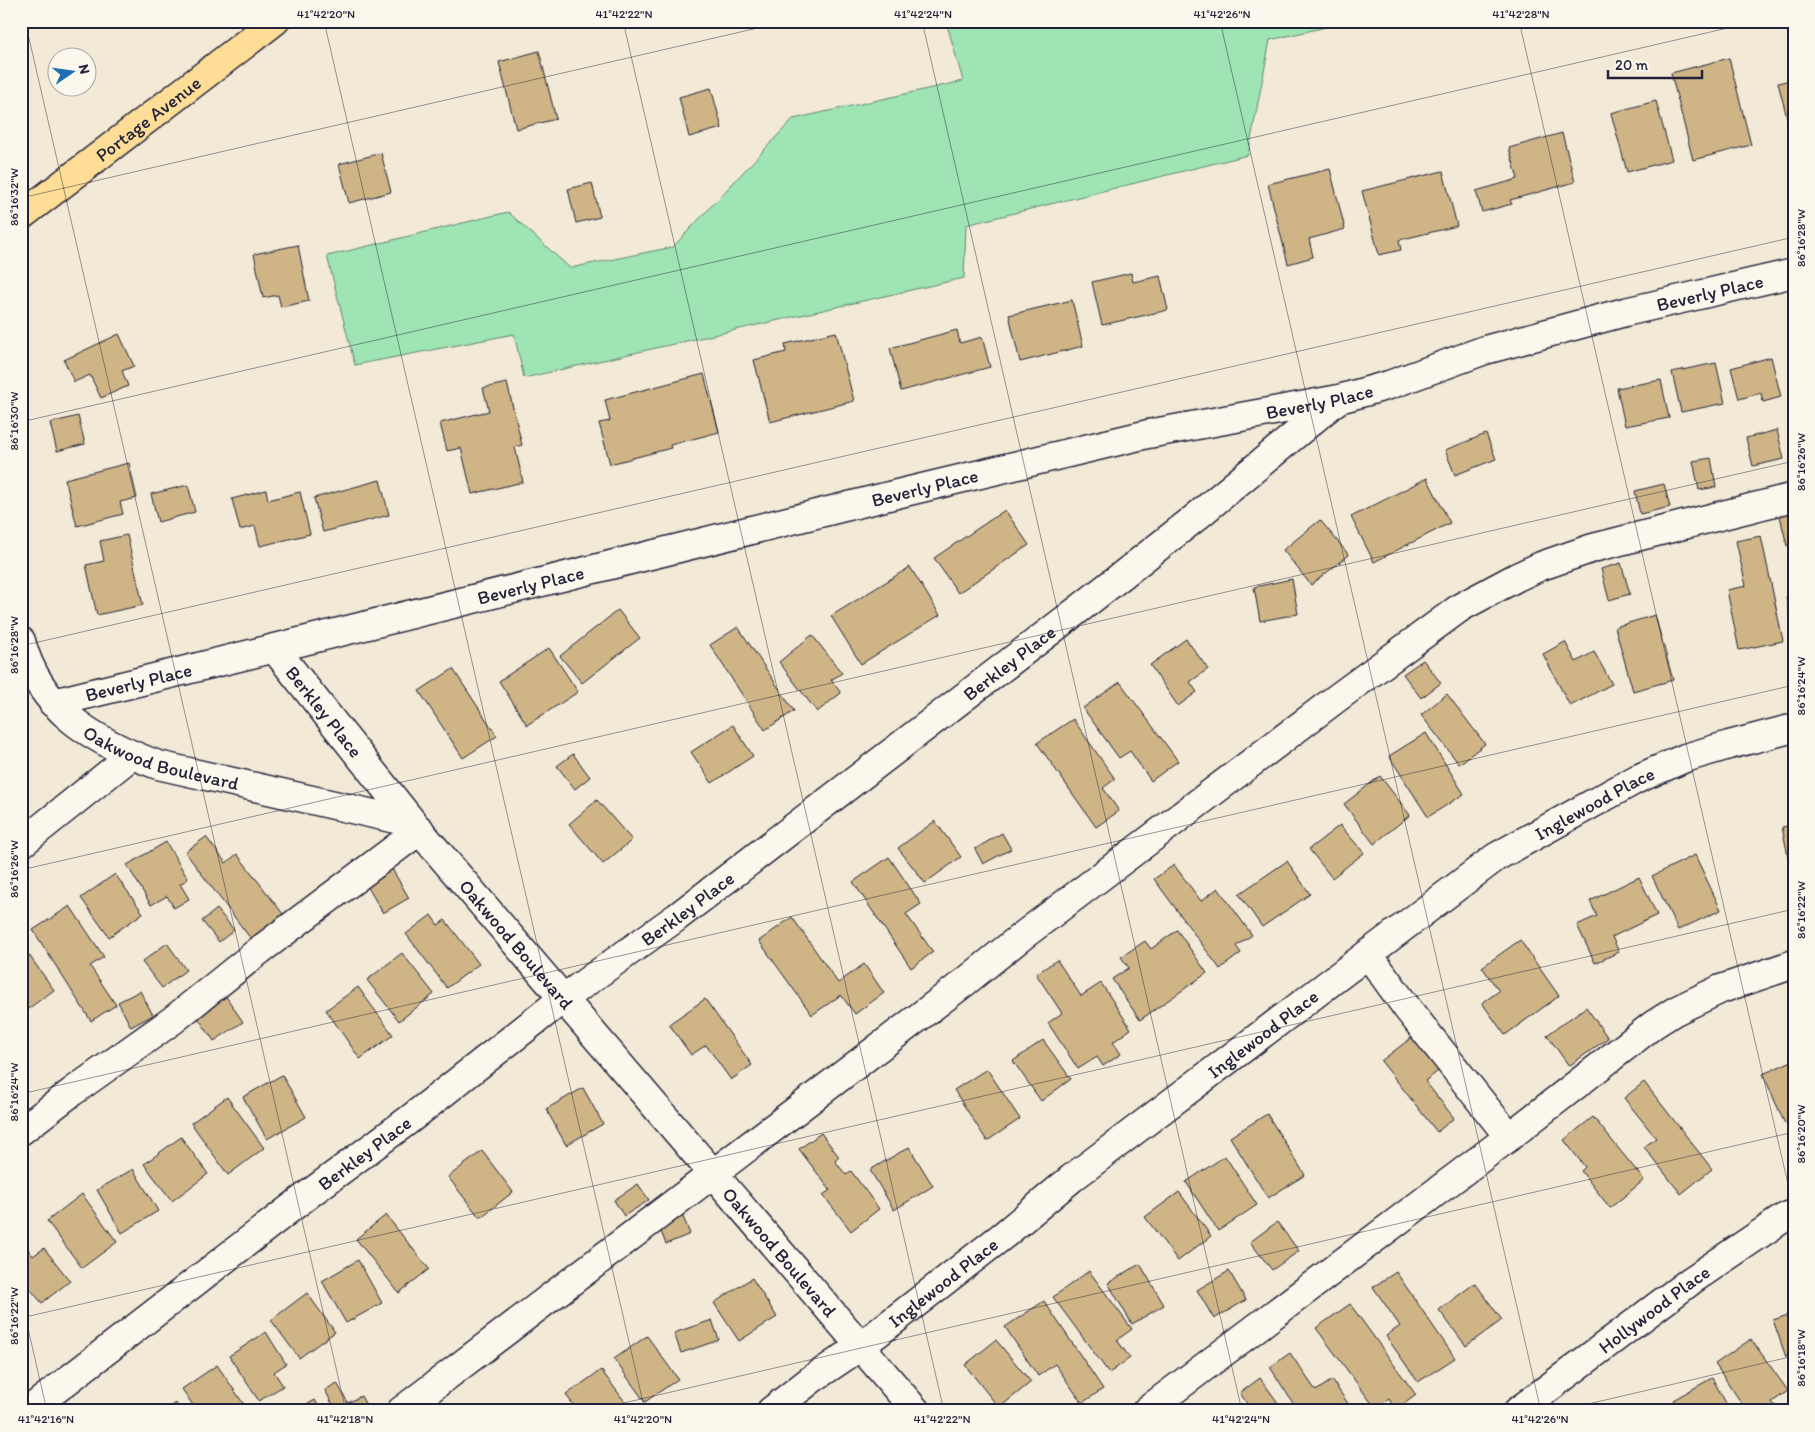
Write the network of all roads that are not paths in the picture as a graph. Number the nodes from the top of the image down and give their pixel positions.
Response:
1 (275, 21) edge
2 (21, 216) edge
3 (1794, 273) edge
4 (1339, 399) junction
5 (1794, 497) edge
6 (21, 641) edge
7 (274, 648) junction
8 (53, 703) junction
9 (1794, 728) edge
10 (132, 755) junction
11 (416, 826) junction
12 (21, 844) edge
13 (1368, 954) junction
14 (1794, 964) edge
15 (564, 998) junction
16 (21, 1131) edge
17 (1509, 1137) junction
18 (712, 1173) junction
19 (1794, 1213) edge
20 (861, 1346) junction
21 (28, 1411) edge
22 (401, 1411) edge
23 (771, 1411) edge
24 (916, 1411) edge
25 (1146, 1411) edge
26 (1518, 1411) edge

1 - 2 main road, Portage Avenue
3 - 4 street, Beverly Place
4 - 7 street, Beverly Place
4 - 15 street, Berkley Place
5 - 18 street
6 - 8 street, Oakwood Boulevard
7 - 8 street, Beverly Place
7 - 11 street, Berkley Place
8 - 10 street, Oakwood Boulevard
9 - 13 street, Inglewood Place
10 - 11 street, Oakwood Boulevard
10 - 12 street
11 - 15 street, Oakwood Boulevard
11 - 16 street
13 - 17 street
13 - 20 street, Inglewood Place
14 - 17 street
15 - 18 street, Oakwood Boulevard
15 - 21 street, Berkley Place
17 - 25 street
18 - 20 street, Oakwood Boulevard
18 - 22 street
19 - 26 street, Hollywood Place
20 - 23 street, Inglewood Place
20 - 24 street, Oakwood Boulevard

